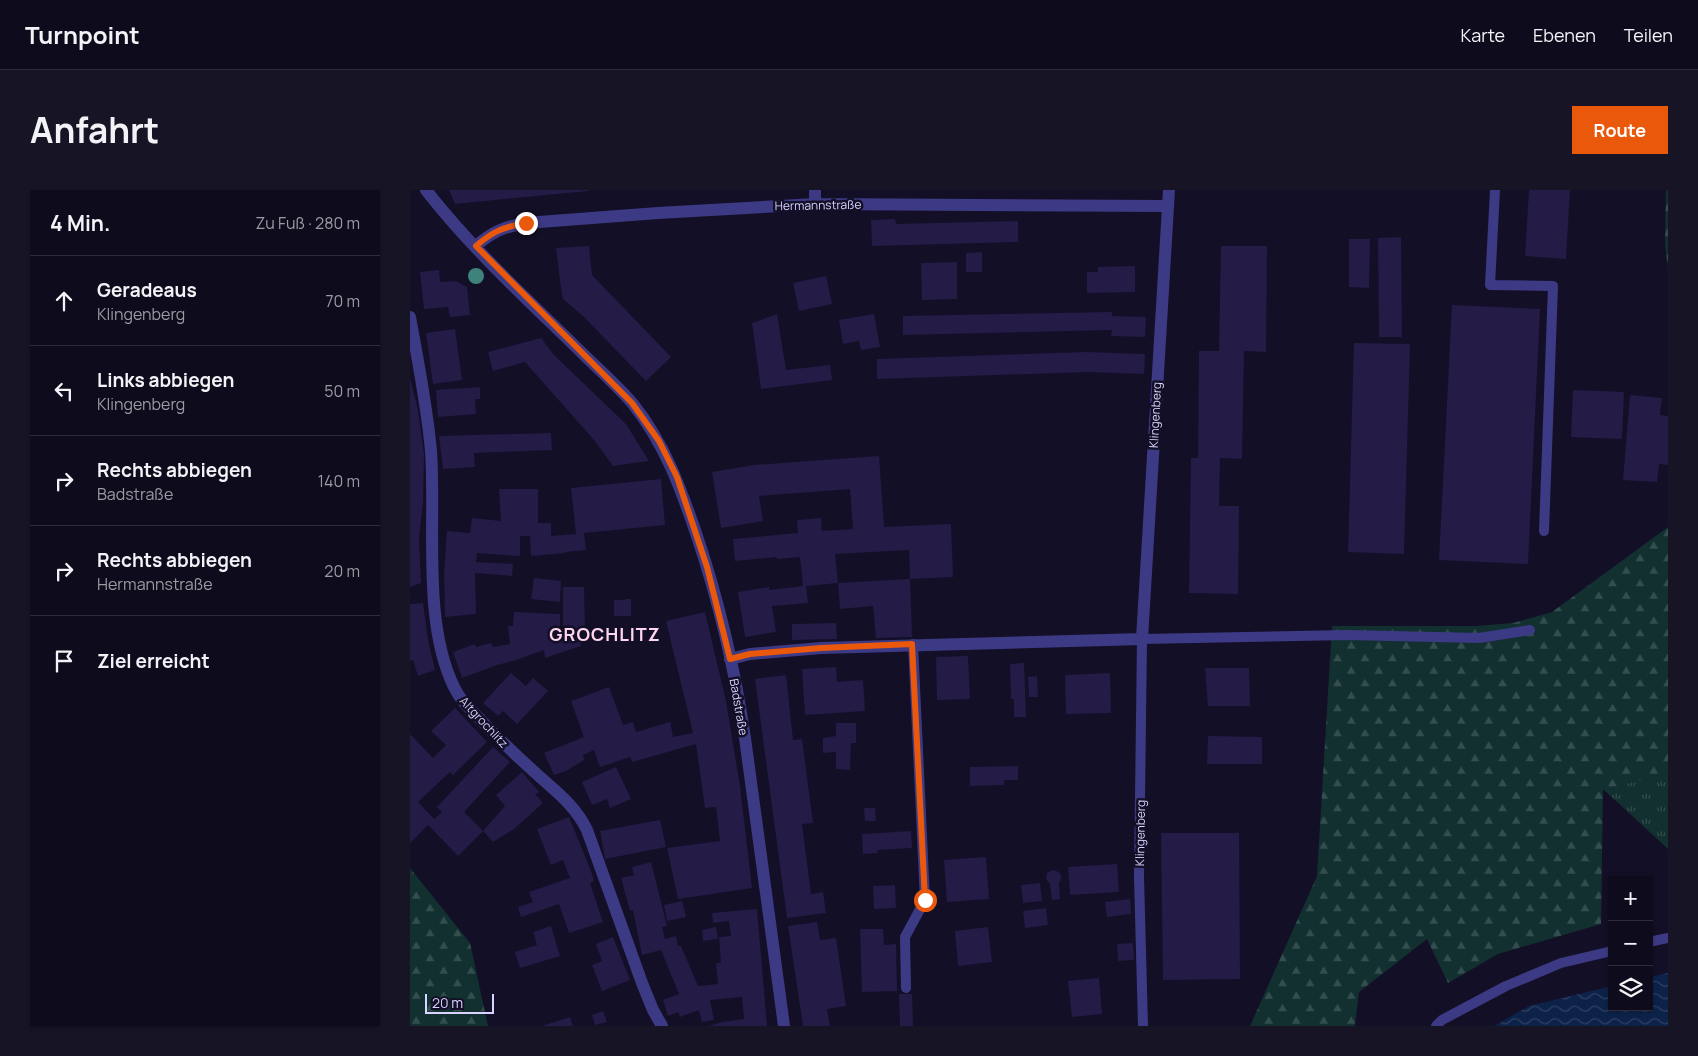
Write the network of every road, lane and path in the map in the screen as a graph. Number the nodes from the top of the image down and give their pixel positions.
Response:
1 (426, 190) edge
2 (815, 190) edge
3 (1169, 190) edge
4 (1495, 190) edge
5 (815, 204) junction
6 (1168, 206) junction
7 (476, 246) junction
8 (410, 317) edge
9 (1544, 531) dead end
10 (1530, 630) dead end
11 (1142, 639) junction
12 (912, 644) junction
13 (730, 659) junction
14 (1668, 938) edge
15 (1653, 941) edge
16 (1608, 952) edge
17 (906, 988) dead end
18 (662, 1026) edge
19 (784, 1026) edge
20 (1143, 1026) edge
21 (1436, 1026) edge

1 - 7 street, Badstraße
2 - 5 street
3 - 6 street, Klingenberg
4 - 9 lane
5 - 6 street, Hermannstraße
5 - 7 street, Hermannstraße
6 - 11 street, Klingenberg
7 - 13 street, Badstraße
8 - 18 street, Altgrochlitz
10 - 11 lane
11 - 12 street
11 - 20 lane, Klingenberg
12 - 13 street
12 - 17 lane
13 - 19 street, Badstraße
14 - 15 lane
16 - 21 lane

